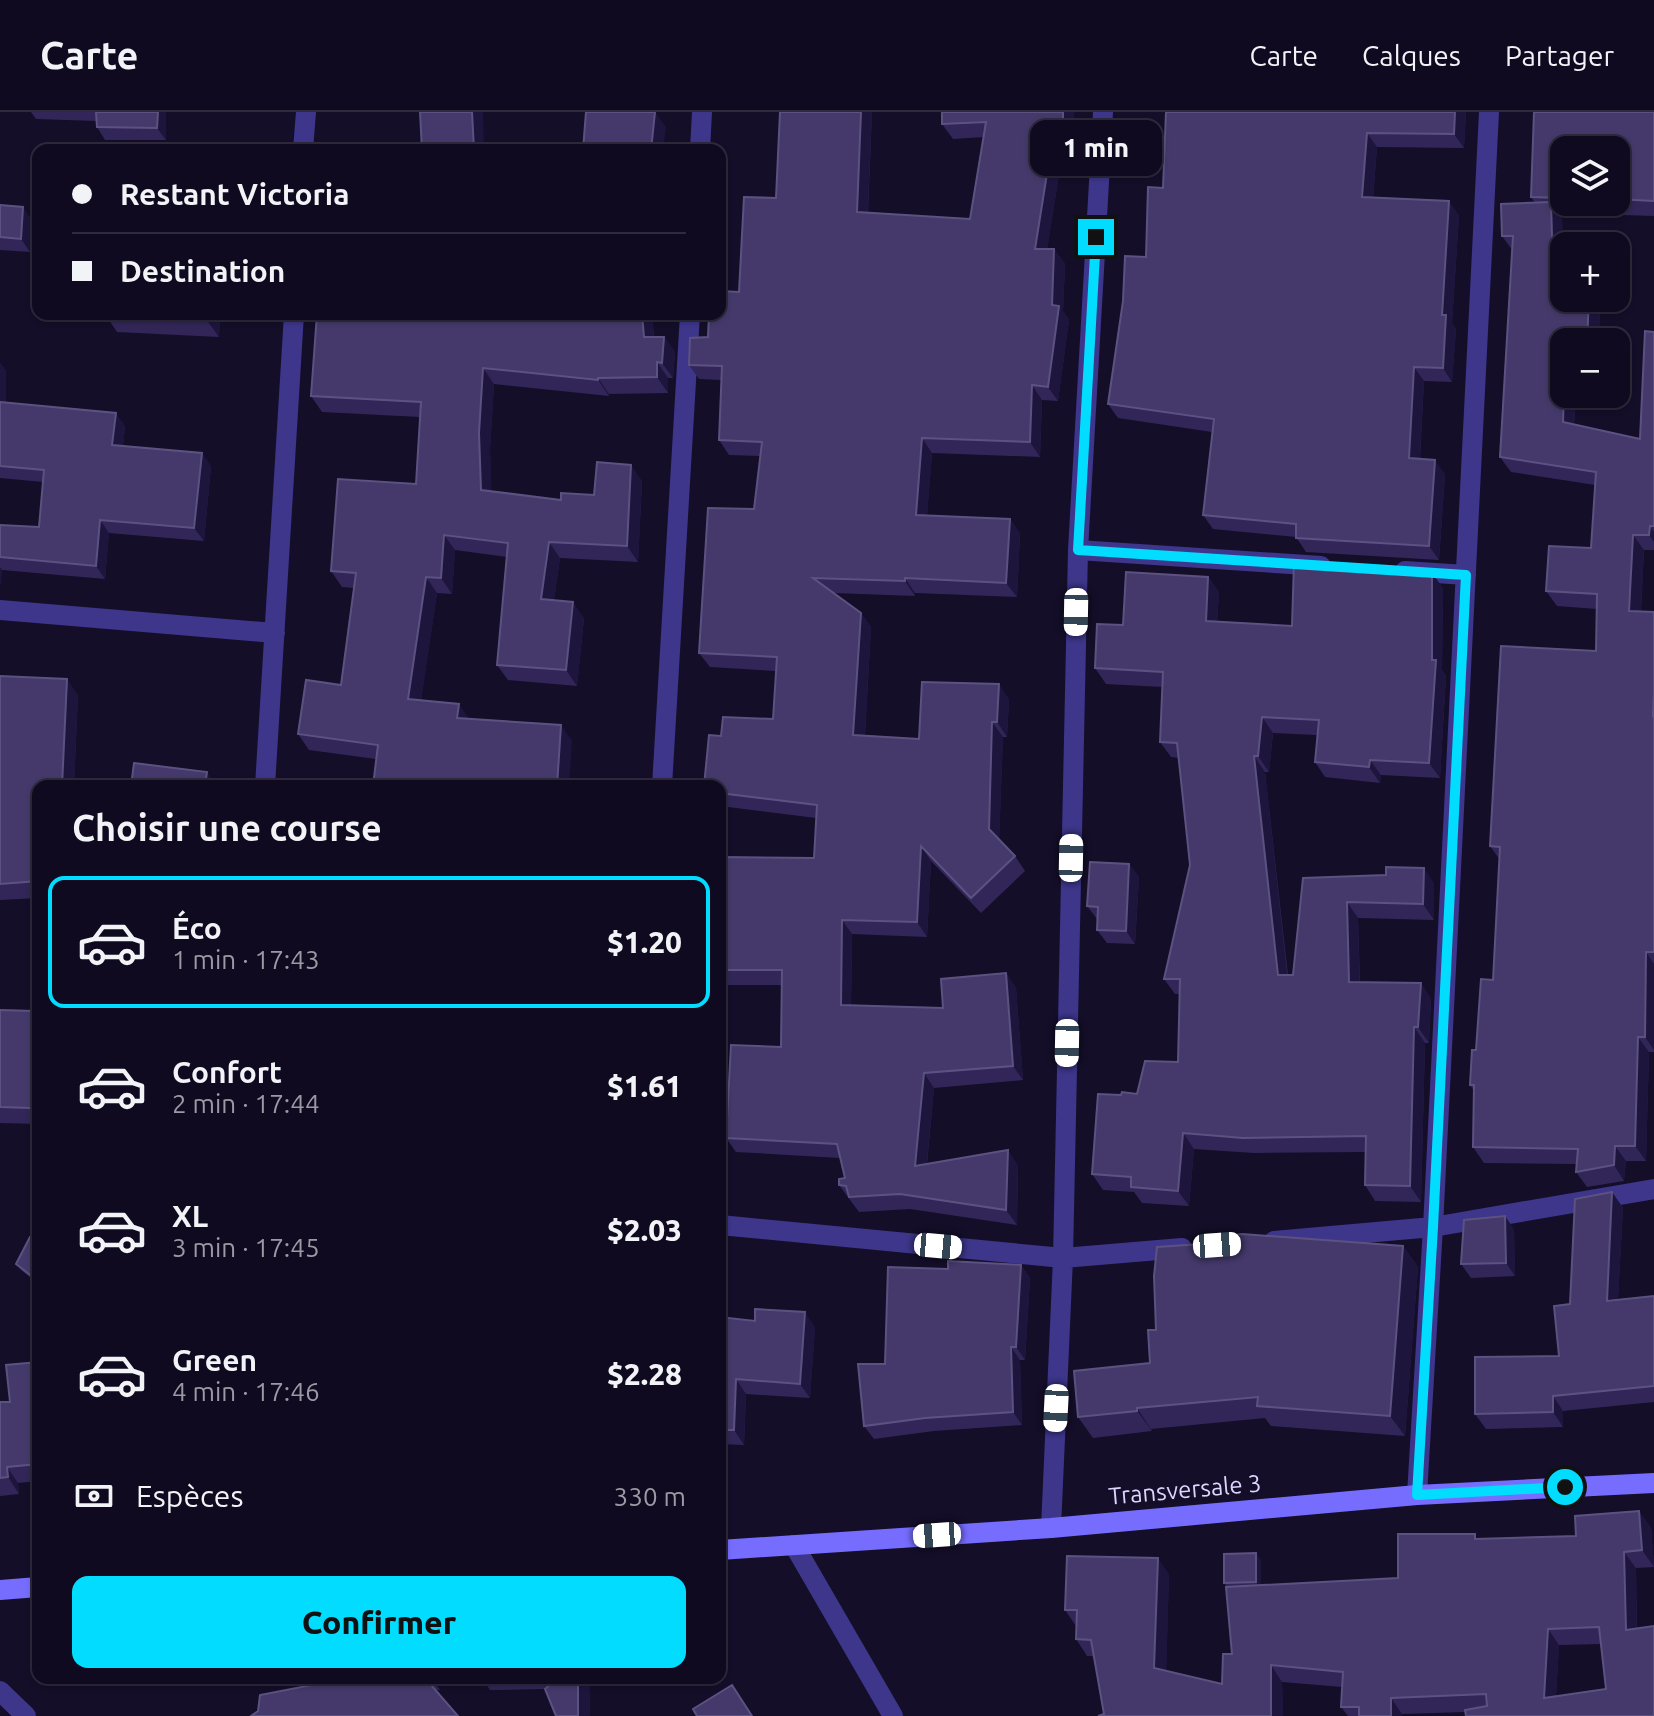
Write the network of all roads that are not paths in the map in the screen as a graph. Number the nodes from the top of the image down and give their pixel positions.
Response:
1 (306, 112) edge
2 (702, 112) edge
3 (1103, 112) edge
4 (1489, 112) edge
5 (303, 144) edge
6 (700, 144) edge
7 (294, 320) edge
8 (690, 320) edge
9 (1078, 550) junction
10 (1342, 567) edge
11 (1388, 570) edge
12 (1466, 575) junction
13 (0, 610) edge
14 (275, 633) junction
15 (265, 780) edge
16 (662, 780) edge
17 (1654, 1189) edge
18 (726, 1226) edge
19 (1433, 1227) junction
20 (1248, 1243) edge
21 (1202, 1247) edge
22 (1063, 1258) junction
23 (1654, 1483) edge
24 (1417, 1495) junction
25 (1051, 1528) junction
26 (794, 1545) junction
27 (726, 1550) edge
28 (32, 1587) edge
29 (0, 1590) edge
30 (0, 1691) edge
31 (26, 1716) edge
32 (893, 1716) edge

1 - 5 street
2 - 6 street
3 - 9 street
4 - 12 street
7 - 14 street
8 - 16 street
9 - 10 street
9 - 22 street
11 - 12 street
12 - 19 street
13 - 14 street
14 - 15 street
17 - 19 street
18 - 22 street
19 - 20 street
19 - 24 street
21 - 22 street
22 - 25 street
23 - 24 main road, Transversale 3
24 - 25 main road, Transversale 3
25 - 26 main road, Transversale 3
26 - 27 main road, Transversale 3
26 - 32 street
28 - 29 main road
30 - 31 street

